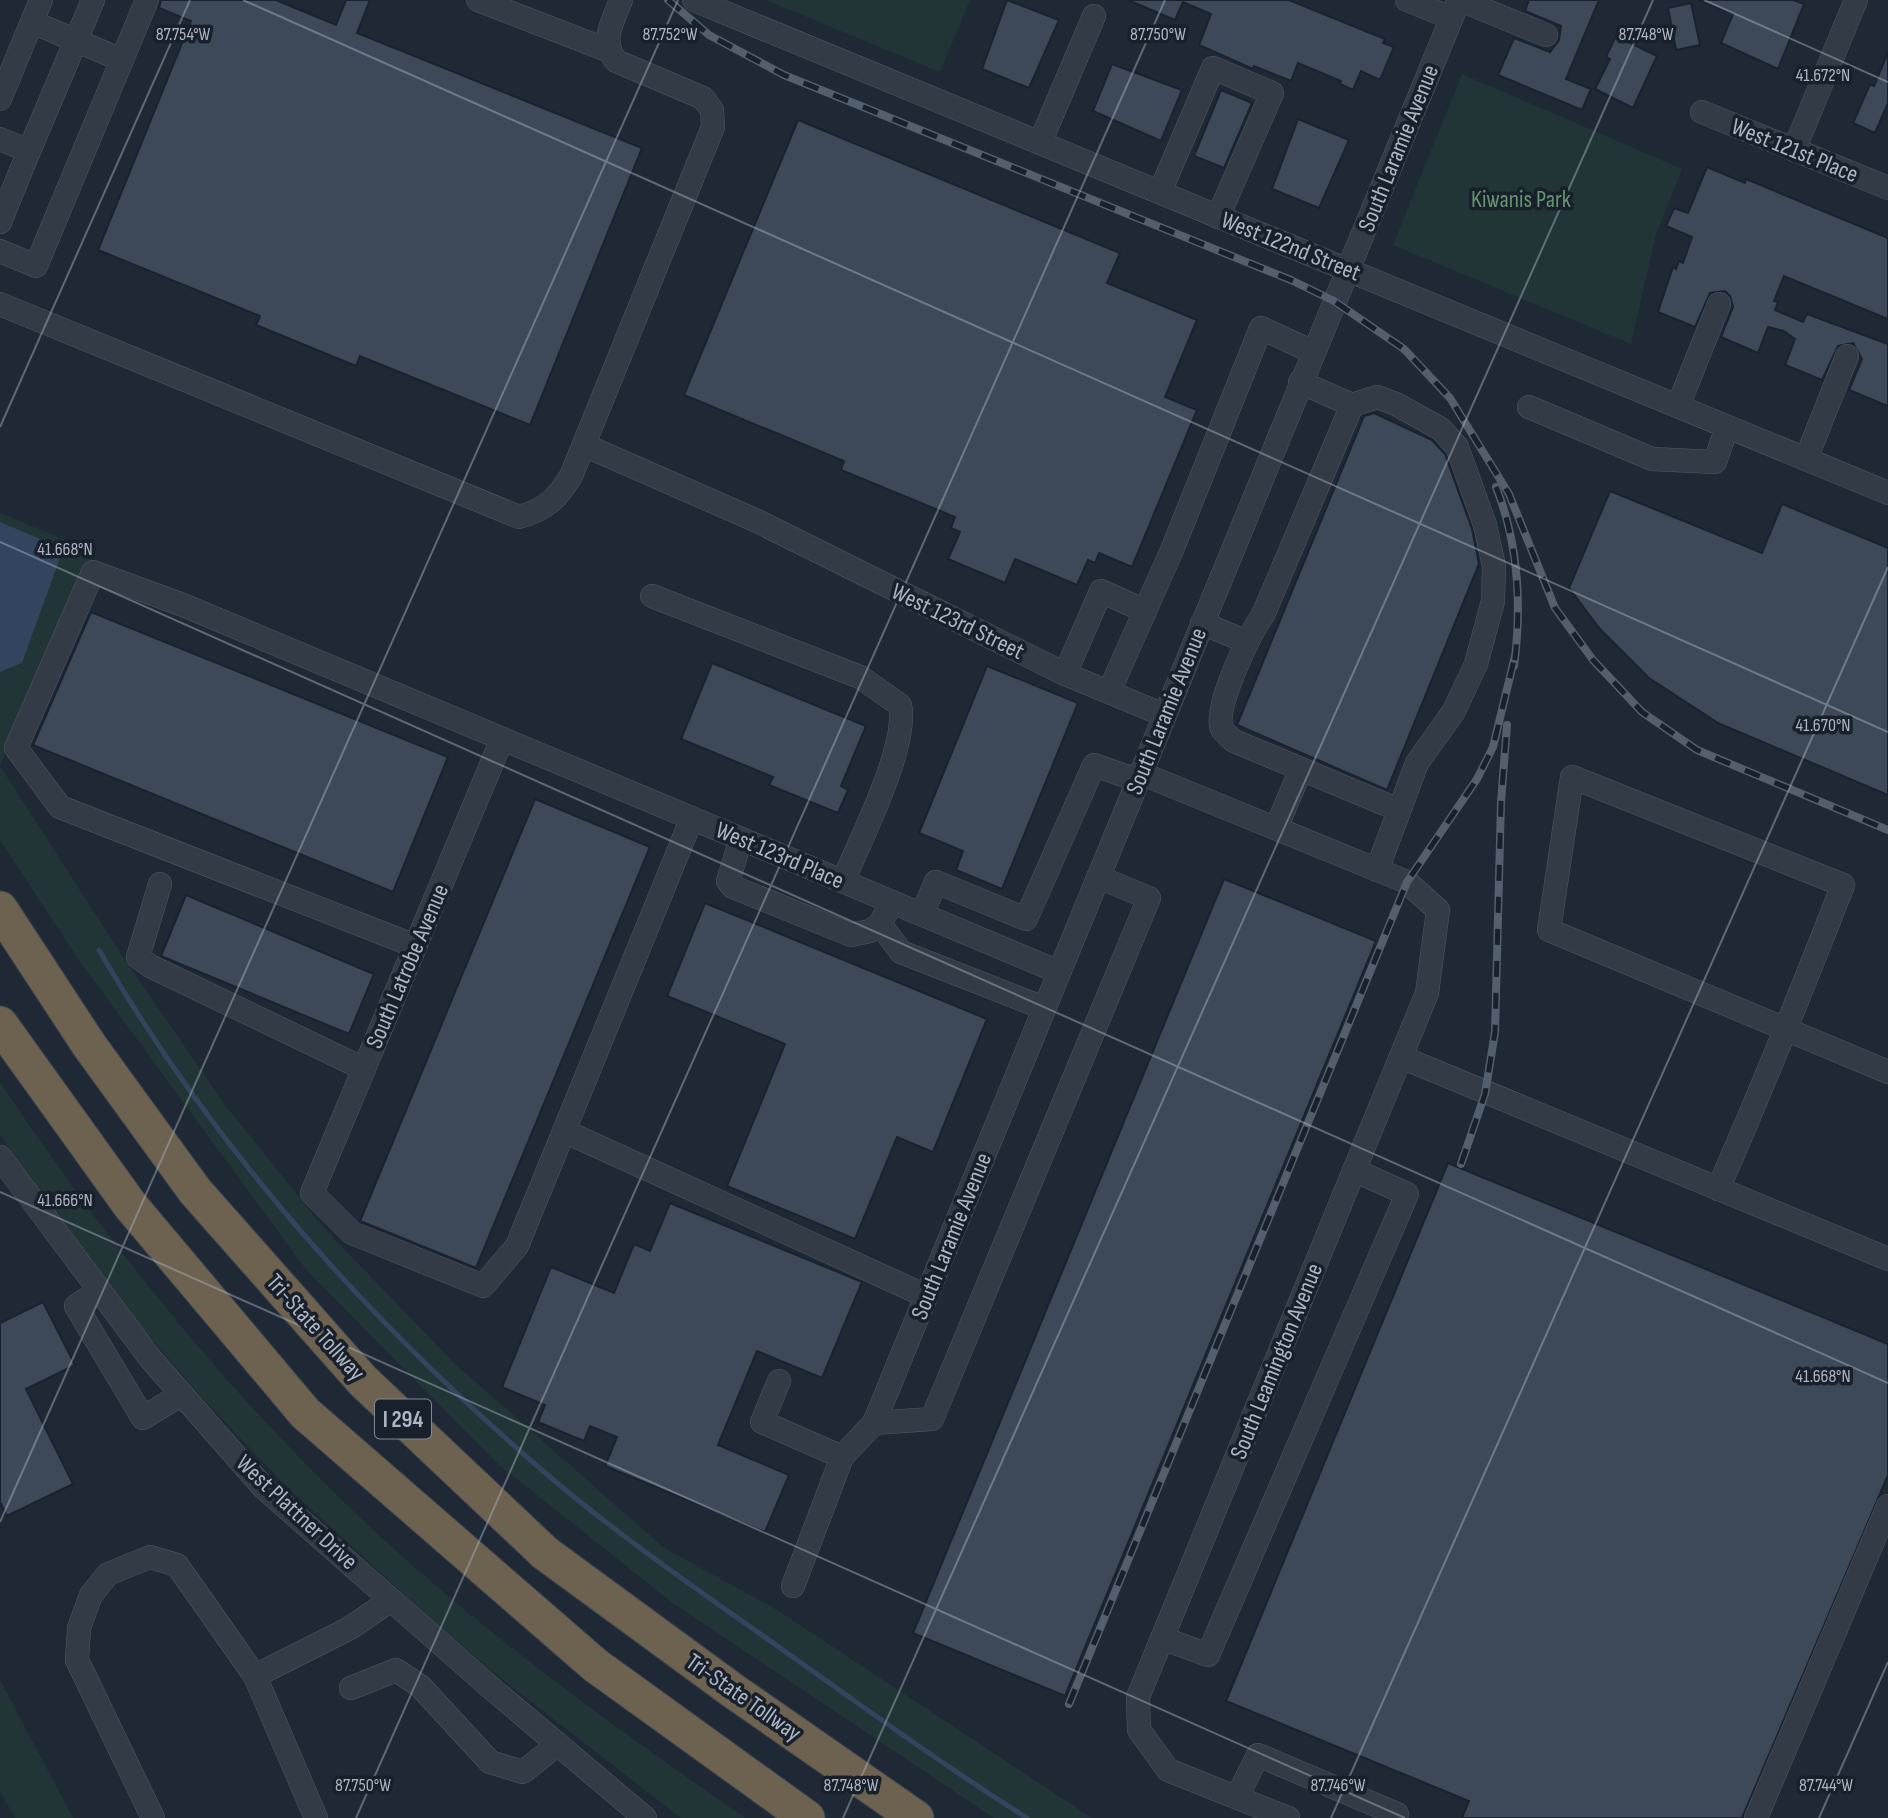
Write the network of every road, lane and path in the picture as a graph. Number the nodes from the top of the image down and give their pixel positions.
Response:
1 (41, 0) edge
2 (93, 0) edge
3 (147, 0) edge
4 (478, 0) edge
5 (621, 0) edge
6 (694, 0) edge
7 (1407, 0) edge
8 (1856, 0) edge
9 (1456, 6) edge
10 (1094, 16) dead end
11 (32, 22) junction
12 (1546, 35) dead end
13 (76, 40) junction
14 (607, 50) junction
15 (122, 60) junction
16 (0, 99) edge
17 (1702, 112) dead end
18 (0, 139) edge
19 (1040, 142) junction
20 (1794, 150) junction
21 (29, 151) junction
22 (1888, 188) edge
23 (1160, 192) junction
24 (1218, 216) junction
25 (0, 222) edge
26 (0, 251) edge
27 (1348, 270) junction
28 (0, 304) edge
29 (1719, 304) dead end
30 (1312, 352) junction
31 (1847, 356) dead end
32 (1300, 382) junction
33 (1352, 405) junction
34 (1678, 406) junction
35 (1529, 407) dead end
36 (1727, 426) junction
37 (584, 445) junction
38 (1806, 459) junction
39 (1888, 493) edge
40 (652, 596) dead end
41 (1145, 611) junction
42 (1202, 623) junction
43 (1247, 642) junction
44 (1065, 674) junction
45 (1109, 692) junction
46 (1164, 715) junction
47 (502, 739) junction
48 (1300, 769) junction
49 (1139, 777) junction
50 (1399, 810) junction
51 (692, 818) junction
52 (1276, 828) junction
53 (741, 839) junction
54 (1377, 870) junction
55 (1098, 877) junction
56 (843, 881) junction
57 (160, 884) dead end
58 (892, 902) junction
59 (0, 909) edge
60 (922, 914) junction
61 (880, 924) junction
62 (415, 946) junction
63 (1059, 972) junction
64 (1044, 1008) junction
65 (0, 1024) edge
66 (1787, 1028) junction
67 (1401, 1057) junction
68 (364, 1069) junction
69 (1888, 1072) edge
70 (564, 1131) junction
71 (0, 1157) edge
72 (1354, 1170) junction
73 (1718, 1189) junction
74 (1888, 1259) edge
75 (99, 1291) junction
76 (926, 1296) junction
77 (779, 1381) dead end
78 (182, 1394) junction
79 (874, 1423) junction
80 (842, 1457) junction
81 (1888, 1506) edge
82 (793, 1586) dead end
83 (391, 1600) junction
84 (1162, 1638) junction
85 (254, 1676) junction
86 (351, 1688) dead end
87 (558, 1744) junction
88 (1237, 1797) junction
89 (619, 1810) edge
90 (910, 1813) edge
91 (153, 1818) edge
92 (316, 1818) edge
93 (645, 1818) edge
94 (807, 1818) edge
95 (1288, 1818) edge
96 (1395, 1818) edge
97 (1756, 1818) edge

1 - 11 street
2 - 13 street
3 - 15 street
4 - 14 street
5 - 14 street
6 - 19 street, West 122nd Street
7 - 9 street
8 - 20 street
9 - 12 street
9 - 27 street, South Laramie Avenue
10 - 19 street
11 - 13 street
11 - 16 street
13 - 15 street
13 - 21 street
14 - 37 street
15 - 26 street
17 - 20 street, West 121st Place
18 - 21 street
19 - 23 street, West 122nd Street
20 - 22 street, West 121st Place
21 - 25 street
23 - 24 street, West 122nd Street
23 - 24 street
24 - 27 street, West 122nd Street
27 - 30 street, South Laramie Avenue
27 - 34 street, West 122nd Street
28 - 37 street
29 - 34 street
30 - 32 street, South Laramie Avenue
30 - 41 street
31 - 38 street
32 - 33 street
32 - 42 street, South Laramie Avenue
33 - 43 street
33 - 50 street
34 - 36 street, West 122nd Street
35 - 36 street
36 - 38 street, West 122nd Street
37 - 44 street, West 123rd Street
38 - 39 street, West 122nd Street
40 - 56 street
41 - 44 street
41 - 45 street
42 - 43 street
42 - 46 street, South Laramie Avenue
43 - 48 street
44 - 45 street, West 123rd Street
45 - 46 street, West 123rd Street
46 - 49 street, South Laramie Avenue
47 - 51 street, West 123rd Place
47 - 62 street, South Latrobe Avenue
47 - 62 street, West 123rd Place
48 - 50 street
48 - 52 street
49 - 52 street
49 - 55 street, South Laramie Avenue
49 - 60 street
50 - 54 street
51 - 53 street, West 123rd Place
51 - 70 street
52 - 54 street
53 - 56 street, West 123rd Place
53 - 61 street
54 - 67 street, South Leamington Avenue
55 - 63 street, South Laramie Avenue
55 - 79 street
56 - 58 street, West 123rd Place
57 - 68 street
58 - 60 street, West 123rd Place
58 - 61 street
59 - 90 highway, Tri-State Tollway / I 294
60 - 63 street, West 123rd Place
61 - 64 street
62 - 68 street, South Latrobe Avenue
63 - 64 street, South Laramie Avenue
64 - 76 street, South Laramie Avenue
65 - 94 highway, I 294
66 - 66 street
66 - 69 street
66 - 73 street
67 - 72 street, South Leamington Avenue
67 - 73 street
68 - 70 street, South Latrobe Avenue
70 - 76 street
71 - 75 street, West Plattner Drive
72 - 84 street, South Leamington Avenue
72 - 84 street
73 - 74 street
75 - 78 street, West Plattner Drive
75 - 78 street
76 - 79 street, South Laramie Avenue
77 - 80 street
78 - 83 street, West Plattner Drive
79 - 80 street
80 - 82 street
81 - 97 street
83 - 85 street
83 - 87 street, West Plattner Drive
84 - 88 street, South Leamington Avenue
85 - 91 street
85 - 92 street
86 - 87 street
87 - 89 street, West Plattner Drive
88 - 95 street
88 - 96 street
89 - 93 street, West Plattner Drive

